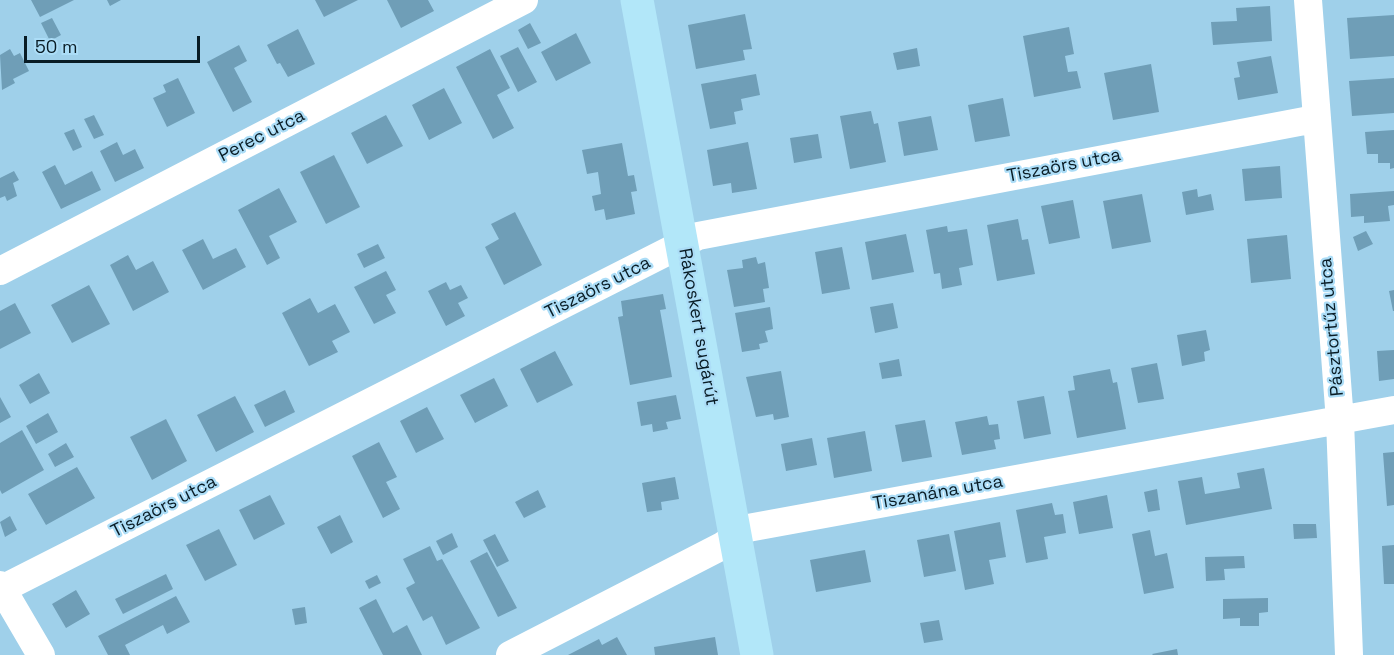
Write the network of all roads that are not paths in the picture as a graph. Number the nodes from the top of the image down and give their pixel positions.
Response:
1 (524, 0) edge
2 (637, 0) edge
3 (1308, 0) edge
4 (1315, 119) junction
5 (683, 243) junction
6 (0, 272) edge
7 (1394, 410) edge
8 (1340, 421) junction
9 (736, 534) junction
10 (1, 588) edge
11 (41, 655) edge
12 (510, 655) edge
13 (757, 655) edge
14 (1349, 655) edge

1 - 6 street, Perec utca
2 - 5 street, Rákoskert sugárút
3 - 4 street, Pásztortűz utca
4 - 5 street, Tiszaörs utca
4 - 8 street, Pásztortűz utca
5 - 9 street, Rákoskert sugárút
5 - 10 street, Tiszaörs utca
7 - 8 street, Tiszanána utca
8 - 9 street, Tiszanána utca
8 - 14 street, Pásztortűz utca
9 - 12 street, Tiszanána utca
9 - 13 street, Rákoskert sugárút
10 - 11 street

